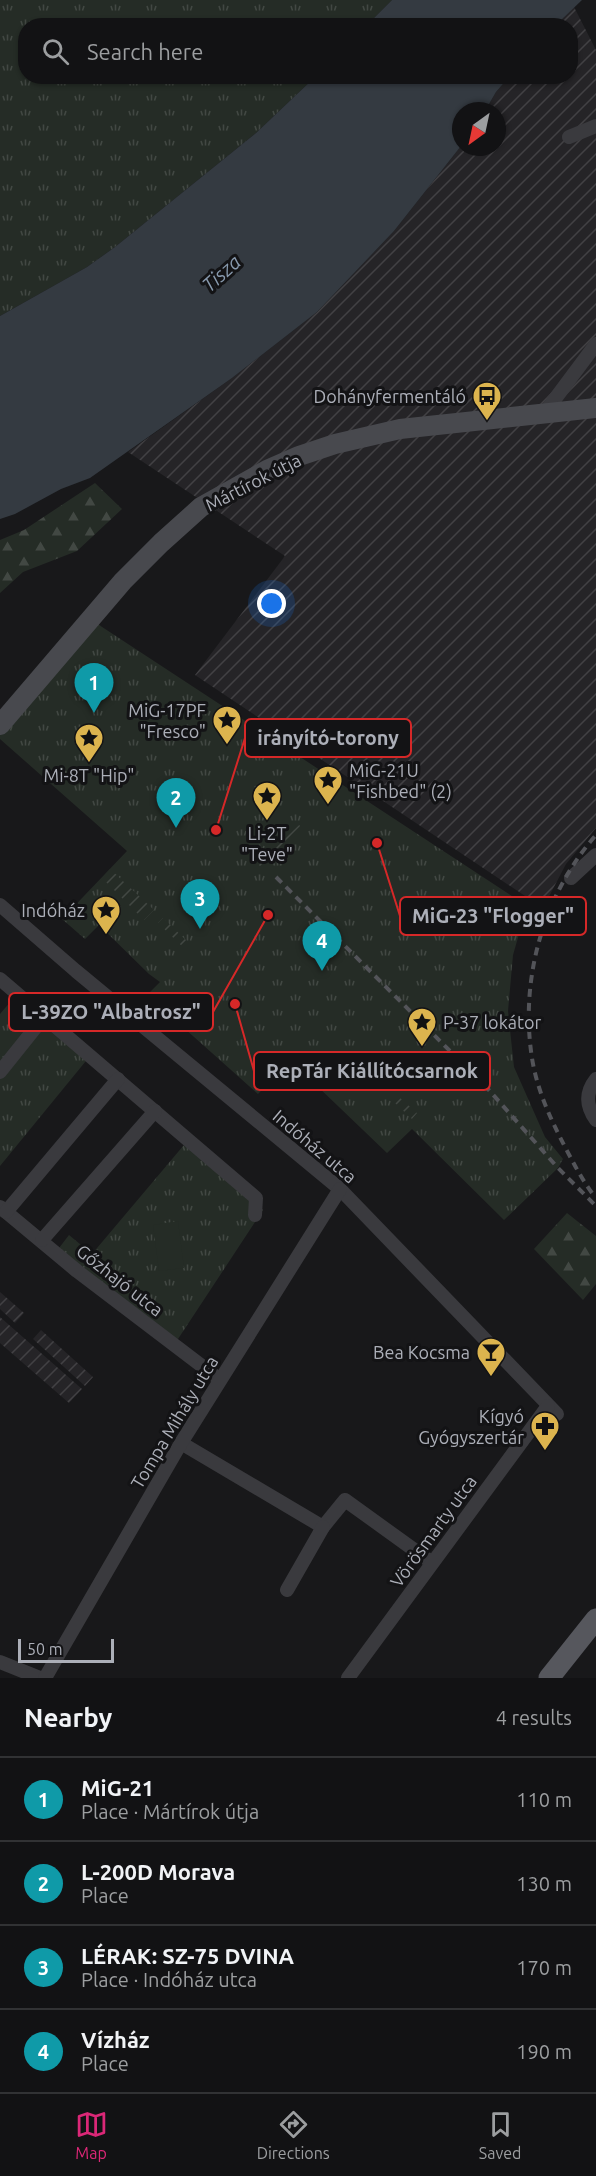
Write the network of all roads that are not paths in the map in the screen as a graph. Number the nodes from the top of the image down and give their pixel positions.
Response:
1 (596, 126) edge
2 (568, 137) dead end
3 (596, 344) edge
4 (596, 408) edge
5 (543, 415) junction
6 (0, 725) edge
7 (596, 855) edge
8 (571, 878) dead end
9 (0, 905) edge
10 (0, 979) edge
11 (36, 1027) dead end
12 (0, 1072) edge
13 (118, 1079) junction
14 (596, 1079) edge
15 (155, 1111) junction
16 (596, 1120) edge
17 (340, 1189) junction
18 (3, 1210) edge
19 (255, 1215) dead end
20 (42, 1240) junction
21 (219, 1379) junction
22 (552, 1410) joint
23 (181, 1443) junction
24 (323, 1527) junction
25 (432, 1562) junction
26 (287, 1590) dead end
27 (596, 1619) edge
28 (0, 1662) edge
29 (40, 1678) edge
30 (45, 1678) edge
31 (348, 1678) edge
32 (549, 1678) edge

1 - 2 street
3 - 5 street
4 - 5 street, Mártírok útja
5 - 6 street, Mártírok útja
7 - 8 street
9 - 17 street, Indóház utca
10 - 13 street
11 - 12 street
13 - 15 street
13 - 18 street
14 - 16 street
15 - 19 street
15 - 20 street
17 - 21 street, Tompa Mihály utca
17 - 22 street, Indóház utca
18 - 20 street, Gőzhajó utca
20 - 21 street, Gőzhajó utca
21 - 23 street, Tompa Mihály utca
22 - 25 street, Vörösmarty utca
23 - 24 street
23 - 30 street, Tompa Mihály utca
24 - 25 street
24 - 26 street
25 - 31 street, Vörösmarty utca
27 - 32 main road
28 - 29 street

